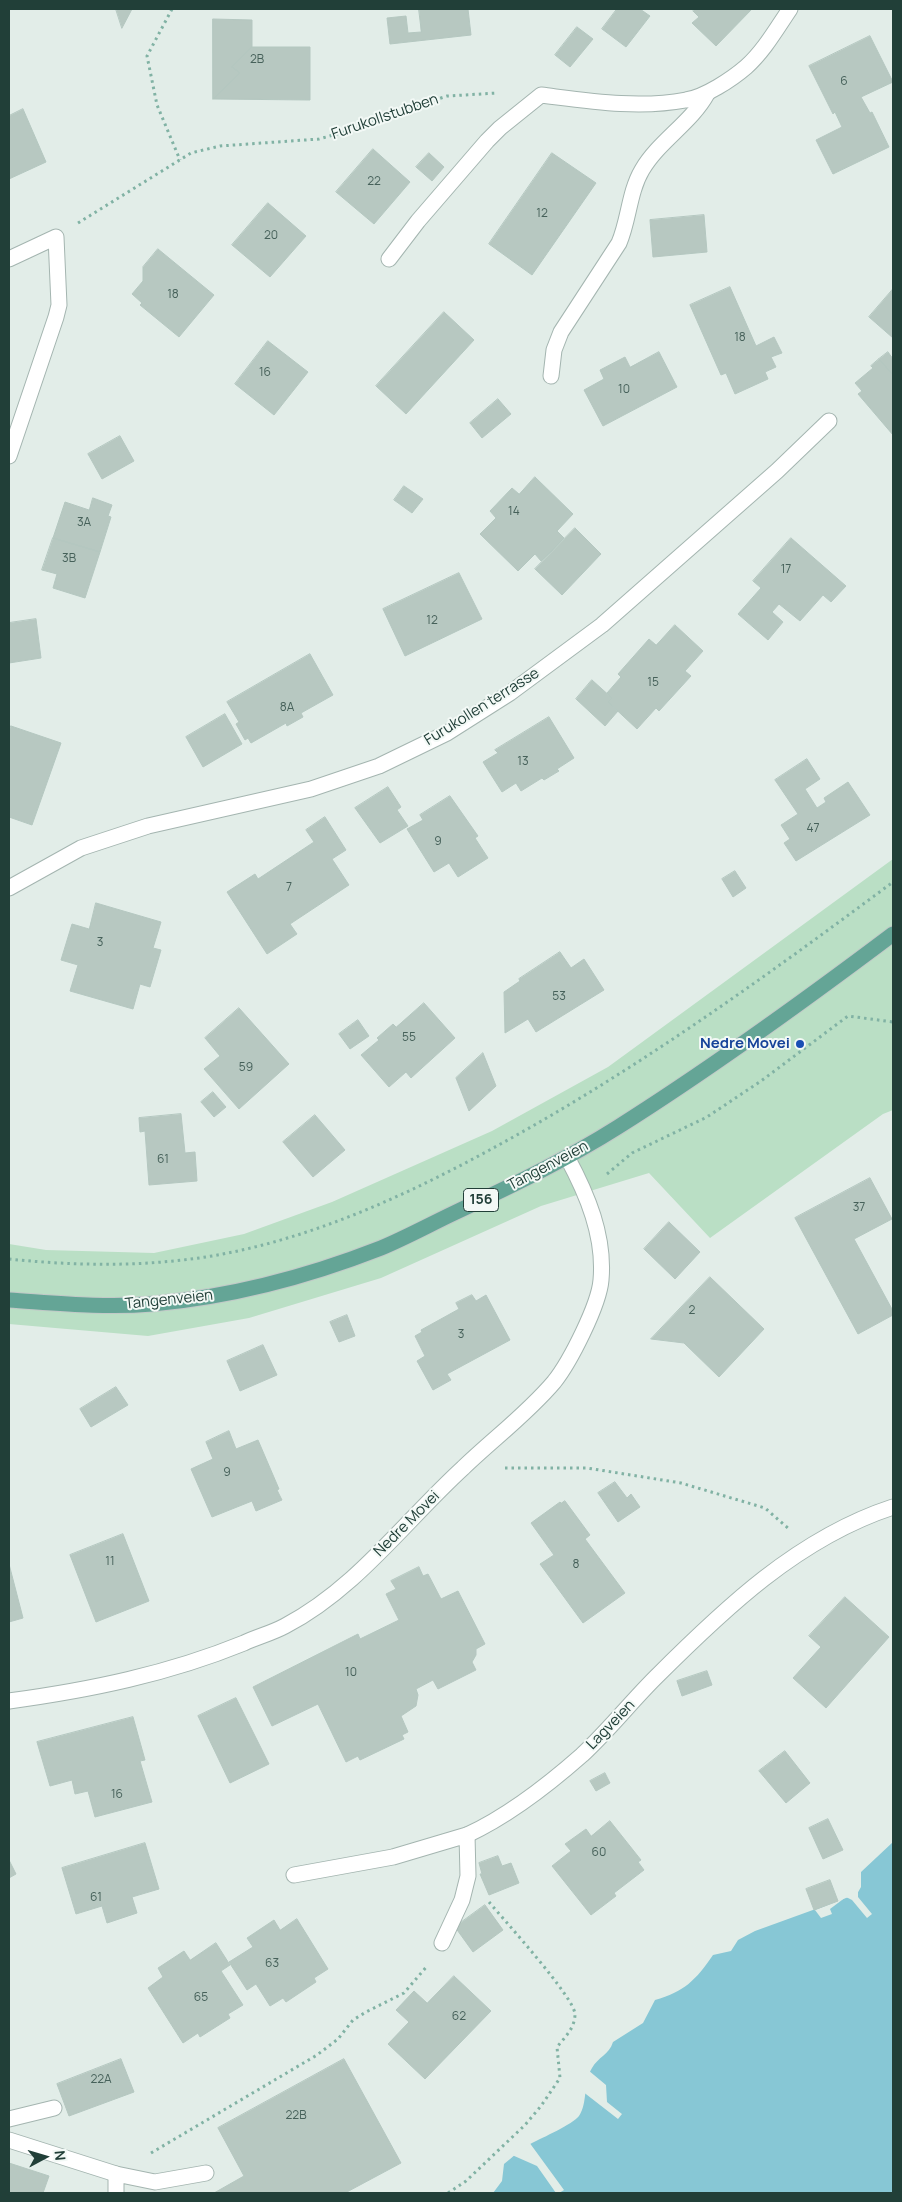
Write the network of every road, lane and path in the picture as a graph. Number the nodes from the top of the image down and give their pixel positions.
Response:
1 (172, 9) edge
2 (790, 9) edge
3 (707, 94) junction
4 (541, 95) junction
5 (180, 160) junction
6 (56, 237) junction
7 (9, 259) edge
8 (389, 259) dead end
9 (551, 376) dead end
10 (829, 421) dead end
11 (9, 456) edge
12 (893, 882) edge
13 (9, 888) edge
14 (893, 934) edge
15 (893, 1022) edge
16 (567, 1157) junction
17 (586, 1193) junction
18 (9, 1259) edge
19 (9, 1300) edge
20 (462, 1468) junction
21 (893, 1507) edge
22 (810, 1548) junction
23 (9, 1701) edge
24 (467, 1835) junction
25 (294, 1876) dead end
26 (468, 1876) junction
27 (442, 1943) joint
28 (54, 2108) dead end
29 (9, 2119) edge
30 (9, 2140) edge
31 (206, 2173) dead end
32 (116, 2174) junction
33 (116, 2193) edge
34 (448, 2193) edge

1 - 5 path
2 - 3 street
3 - 4 street
3 - 9 street
4 - 5 path, Furukollstubben
4 - 8 street
5 - 6 path, Furukollstubben
6 - 7 street
6 - 11 street
10 - 13 street, Furukollen terrasse
12 - 18 path
14 - 16 main road, Tangenveien / 156
15 - 17 path
16 - 17 street, Nedre Movei
16 - 19 main road, Tangenveien / 156
17 - 20 street, Nedre Movei
20 - 22 path
20 - 23 street, Nedre Movei
21 - 22 street, Lagveien
22 - 24 street, Lagveien
24 - 25 street, Lagveien
24 - 26 street
26 - 27 street
26 - 34 path
27 - 32 path
28 - 29 street
30 - 32 street
31 - 32 street
32 - 33 street

